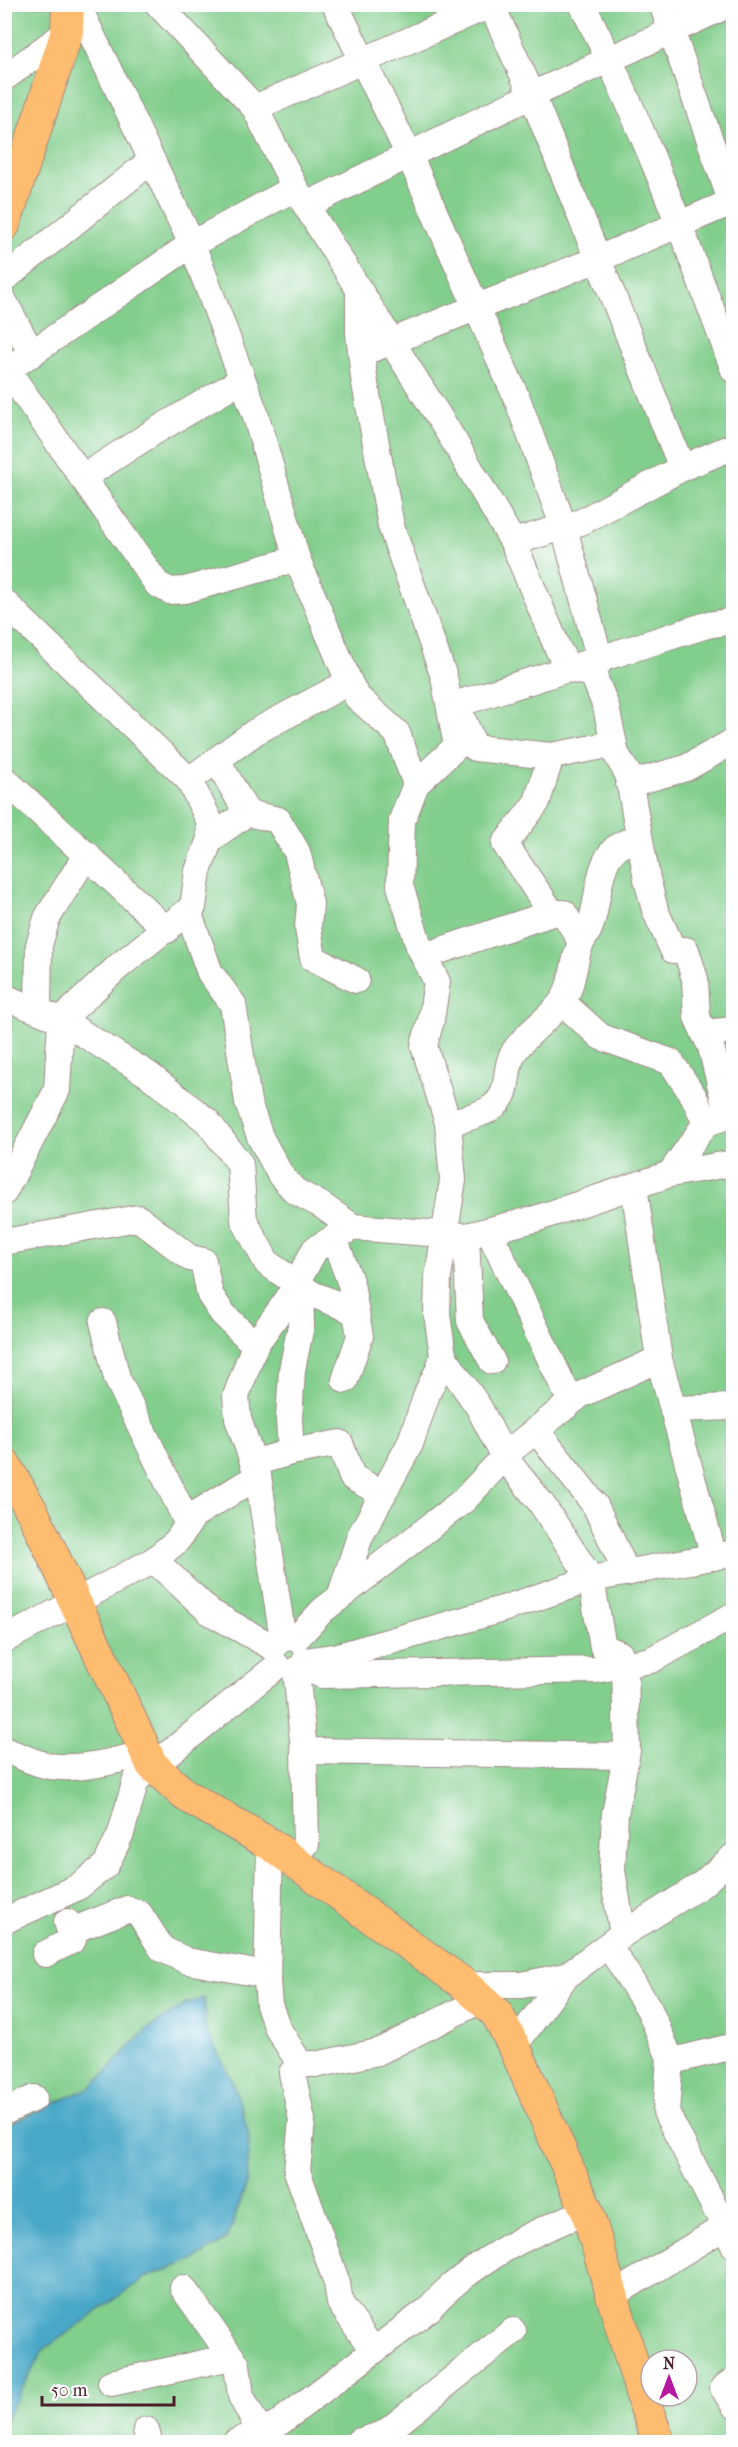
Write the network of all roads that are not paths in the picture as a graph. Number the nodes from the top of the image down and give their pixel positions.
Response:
1 (159, 4) edge
2 (582, 4) edge
3 (662, 4) edge
4 (730, 4) edge
5 (492, 5) edge
6 (344, 7) edge
7 (71, 14) edge
8 (672, 32) junction
9 (610, 58) junction
10 (363, 62) junction
11 (4, 78) edge
12 (531, 95) junction
13 (255, 108) junction
14 (410, 155) junction
15 (152, 160) junction
16 (301, 196) junction
17 (733, 204) edge
18 (678, 224) junction
19 (4, 225) edge
20 (192, 244) junction
21 (598, 259) junction
22 (4, 279) edge
23 (358, 291) junction
24 (4, 302) edge
25 (477, 307) junction
26 (390, 341) junction
27 (32, 354) junction
28 (362, 354) junction
29 (734, 370) edge
30 (6, 371) edge
31 (242, 380) junction
32 (734, 446) edge
33 (682, 468) junction
34 (82, 478) junction
35 (564, 528) junction
36 (513, 542) junction
37 (297, 559) junction
38 (4, 602) edge
39 (734, 621) edge
40 (588, 668) junction
41 (349, 682) junction
42 (453, 704) junction
43 (734, 741) edge
44 (614, 744) junction
45 (551, 756) junction
46 (217, 760) junction
47 (4, 778) edge
48 (189, 780) junction
49 (416, 784) junction
50 (628, 784) junction
51 (247, 813) junction
52 (210, 839) junction
53 (639, 840) junction
54 (87, 854) junction
55 (188, 911) junction
56 (552, 913) junction
57 (167, 930) junction
58 (581, 942) junction
59 (424, 956) junction
60 (356, 980) dead end
61 (4, 997) edge
62 (562, 1002) junction
63 (49, 1015) junction
64 (734, 1030) edge
65 (704, 1033) junction
66 (725, 1120) edge
67 (448, 1123) junction
68 (734, 1163) edge
69 (670, 1174) junction
70 (634, 1186) junction
71 (4, 1192) edge
72 (343, 1233) junction
73 (466, 1234) junction
74 (4, 1242) edge
75 (298, 1285) junction
76 (354, 1311) junction
77 (103, 1322) dead end
78 (255, 1345) junction
79 (443, 1356) junction
80 (659, 1359) junction
81 (492, 1361) dead end
82 (345, 1380) dead end
83 (571, 1402) junction
84 (734, 1407) edge
85 (673, 1409) junction
86 (536, 1430) junction
87 (291, 1452) junction
88 (505, 1458) junction
89 (4, 1463) edge
90 (255, 1470) junction
91 (383, 1494) junction
92 (188, 1524) junction
93 (724, 1555) edge
94 (154, 1560) junction
95 (627, 1573) junction
96 (591, 1579) junction
97 (340, 1597) junction
98 (75, 1603) junction
99 (734, 1615) edge
100 (4, 1640) edge
101 (290, 1656) junction
102 (625, 1665) junction
103 (4, 1750) edge
104 (304, 1750) junction
105 (626, 1756) junction
106 (150, 1759) junction
107 (281, 1852) junction
108 (734, 1856) edge
109 (57, 1897) junction
110 (4, 1922) edge
111 (71, 1931) junction
112 (616, 1940) junction
113 (45, 1954) dead end
114 (267, 1975) junction
115 (566, 1976) junction
116 (473, 1993) junction
117 (514, 2046) junction
118 (734, 2046) edge
119 (670, 2058) junction
120 (300, 2064) junction
121 (34, 2098) dead end
122 (4, 2112) edge
123 (588, 2211) junction
124 (730, 2231) edge
125 (183, 2288) dead end
126 (613, 2295) junction
127 (513, 2331) dead end
128 (374, 2350) junction
129 (231, 2357) junction
130 (734, 2380) edge
131 (111, 2383) dead end
132 (734, 2405) edge
133 (263, 2438) edge
134 (372, 2440) edge
135 (236, 2442) edge
136 (659, 2442) edge

1 - 13 street
2 - 9 street
3 - 8 street
4 - 8 street
5 - 10 street
5 - 12 street
6 - 10 street
7 - 11 street
7 - 15 street
7 - 19 main road
8 - 9 street
8 - 17 street
9 - 12 street
9 - 18 street
10 - 13 street
10 - 14 street
12 - 14 street
12 - 21 street
13 - 16 street
14 - 16 street
14 - 25 street
15 - 20 street
15 - 22 street
16 - 20 street
16 - 23 street
17 - 18 street
18 - 21 street
18 - 29 street
20 - 27 street
20 - 31 street
21 - 25 street
21 - 33 street
23 - 26 street
23 - 28 street
24 - 27 street
25 - 26 street
25 - 35 street
26 - 28 street
26 - 36 street
27 - 30 street
28 - 42 street
30 - 34 street
31 - 34 street
31 - 37 street
32 - 33 street
33 - 35 street
34 - 37 street
35 - 36 street
35 - 40 street
36 - 40 street
37 - 41 street
38 - 48 street
39 - 40 street
40 - 42 street
40 - 44 street
41 - 46 street
41 - 49 street
42 - 45 street
42 - 49 street
43 - 50 street
44 - 45 street
44 - 50 street
45 - 56 street
46 - 48 street
46 - 51 street
47 - 54 street
48 - 52 street
49 - 59 street
50 - 53 street
51 - 52 street
51 - 60 street
52 - 55 street
53 - 58 street
53 - 65 street
54 - 57 street
54 - 63 street
55 - 57 street
55 - 72 street
56 - 58 street
56 - 59 street
57 - 63 street
58 - 62 street
59 - 67 street
61 - 63 street
62 - 66 street
62 - 67 street
63 - 71 street
63 - 75 street
64 - 65 street
65 - 66 street
66 - 69 street
67 - 73 street
68 - 69 street
69 - 70 street
70 - 73 street
70 - 80 street
72 - 73 street
72 - 75 street
72 - 76 street
73 - 79 street
73 - 81 street
73 - 83 street
74 - 78 street
75 - 76 street
75 - 78 street
75 - 87 street
76 - 82 street
77 - 92 street
78 - 90 street
79 - 88 street
79 - 91 street
80 - 83 street
80 - 85 street
83 - 86 street
84 - 85 street
85 - 93 street
86 - 88 street
86 - 95 street
87 - 90 street
87 - 91 street
88 - 96 street
88 - 97 street
89 - 98 main road
90 - 92 street
90 - 101 street
91 - 97 street
92 - 94 street
93 - 95 street
94 - 98 street
94 - 101 street
95 - 96 street
96 - 101 street
96 - 102 street
97 - 101 street
98 - 100 street
98 - 106 main road
99 - 102 street
101 - 102 street
101 - 104 street
101 - 106 street
102 - 105 street
103 - 106 street
104 - 105 street
104 - 107 street
105 - 112 street
106 - 107 main road
106 - 109 street
107 - 114 street
107 - 116 main road
108 - 112 street
109 - 110 street
109 - 111 street
111 - 113 street
111 - 114 street
112 - 115 street
112 - 119 street
114 - 120 street
115 - 116 street
115 - 117 street
116 - 117 main road
116 - 120 street
117 - 123 main road
118 - 119 street
119 - 124 street
120 - 128 street
121 - 122 street
123 - 126 main road
123 - 128 street
124 - 126 street
125 - 129 street
126 - 136 main road
127 - 134 street
128 - 133 street
129 - 131 street
129 - 133 street
130 - 132 street
133 - 135 street

